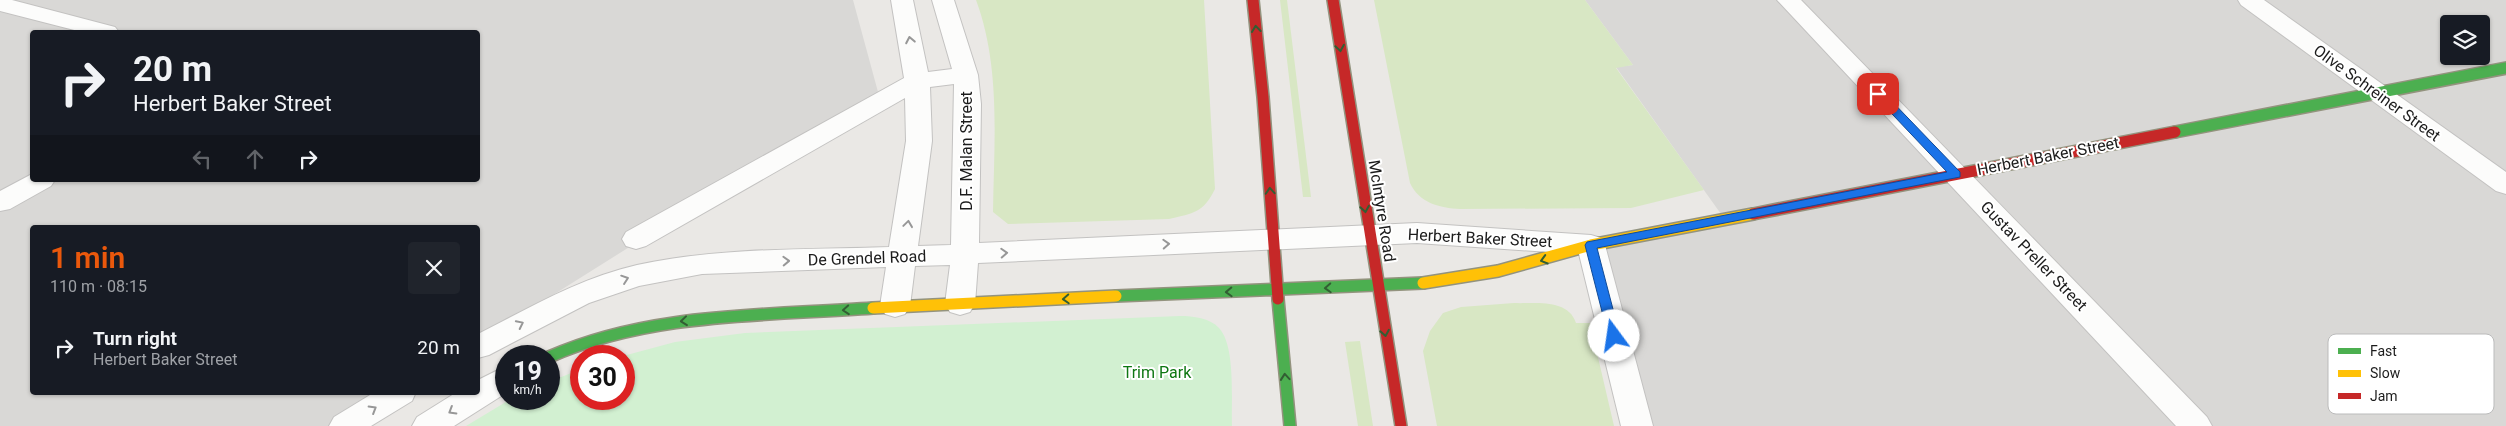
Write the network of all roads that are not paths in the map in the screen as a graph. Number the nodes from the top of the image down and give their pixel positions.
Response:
1 (902, 0) edge
2 (943, 0) edge
3 (1253, 0) edge
4 (1333, 0) edge
5 (1788, 0) edge
6 (2249, 0) edge
7 (1, 2) edge
8 (100, 30) edge
9 (2506, 68) edge
10 (966, 76) junction
11 (917, 81) junction
12 (2377, 93) junction
13 (1956, 174) junction
14 (38, 182) edge
15 (2506, 185) edge
16 (0, 202) edge
17 (1369, 236) junction
18 (636, 239) dead end
19 (1272, 239) junction
20 (1591, 245) junction
21 (965, 254) junction
22 (903, 257) junction
23 (1377, 285) junction
24 (1277, 290) junction
25 (960, 304) junction
26 (895, 306) junction
27 (480, 346) edge
28 (560, 352) edge
29 (495, 385) edge
30 (480, 394) edge
31 (396, 395) edge
32 (478, 395) edge
33 (346, 426) edge
34 (428, 426) edge
35 (1290, 426) edge
36 (1401, 426) edge
37 (1637, 426) edge
38 (2196, 426) edge

11 -> 1 street
2 - 10 street, D.F. Malan Street
19 -> 3 street
4 -> 17 street, McIntyre Road
5 - 13 street, Gustav Preller Street
6 - 12 street, Olive Schreiner Street
7 - 8 street
9 - 12 street, Herbert Baker Street
10 - 11 street
10 - 21 street, D.F. Malan Street
11 - 18 street
22 -> 11 street
12 - 13 street, Herbert Baker Street
12 - 15 street, Olive Schreiner Street
13 - 20 street, Herbert Baker Street
13 - 38 street, Gustav Preller Street
14 - 16 street
17 - 19 street, Herbert Baker Street
17 - 20 street, Herbert Baker Street
17 - 23 street, McIntyre Road
21 -> 19 street, De Grendel Road
19 - 24 street
20 -> 23 street, Herbert Baker Street
20 - 37 street
21 - 22 street, De Grendel Road
21 - 25 street, D.F. Malan Street
22 - 26 street
27 -> 22 street, De Grendel Road
23 -> 24 street, Herbert Baker Street
23 -> 36 street, McIntyre Road
24 -> 25 street
35 -> 24 street
25 - 26 street
26 -> 28 street
29 -> 30 street
33 -> 31 street
32 -> 34 street

